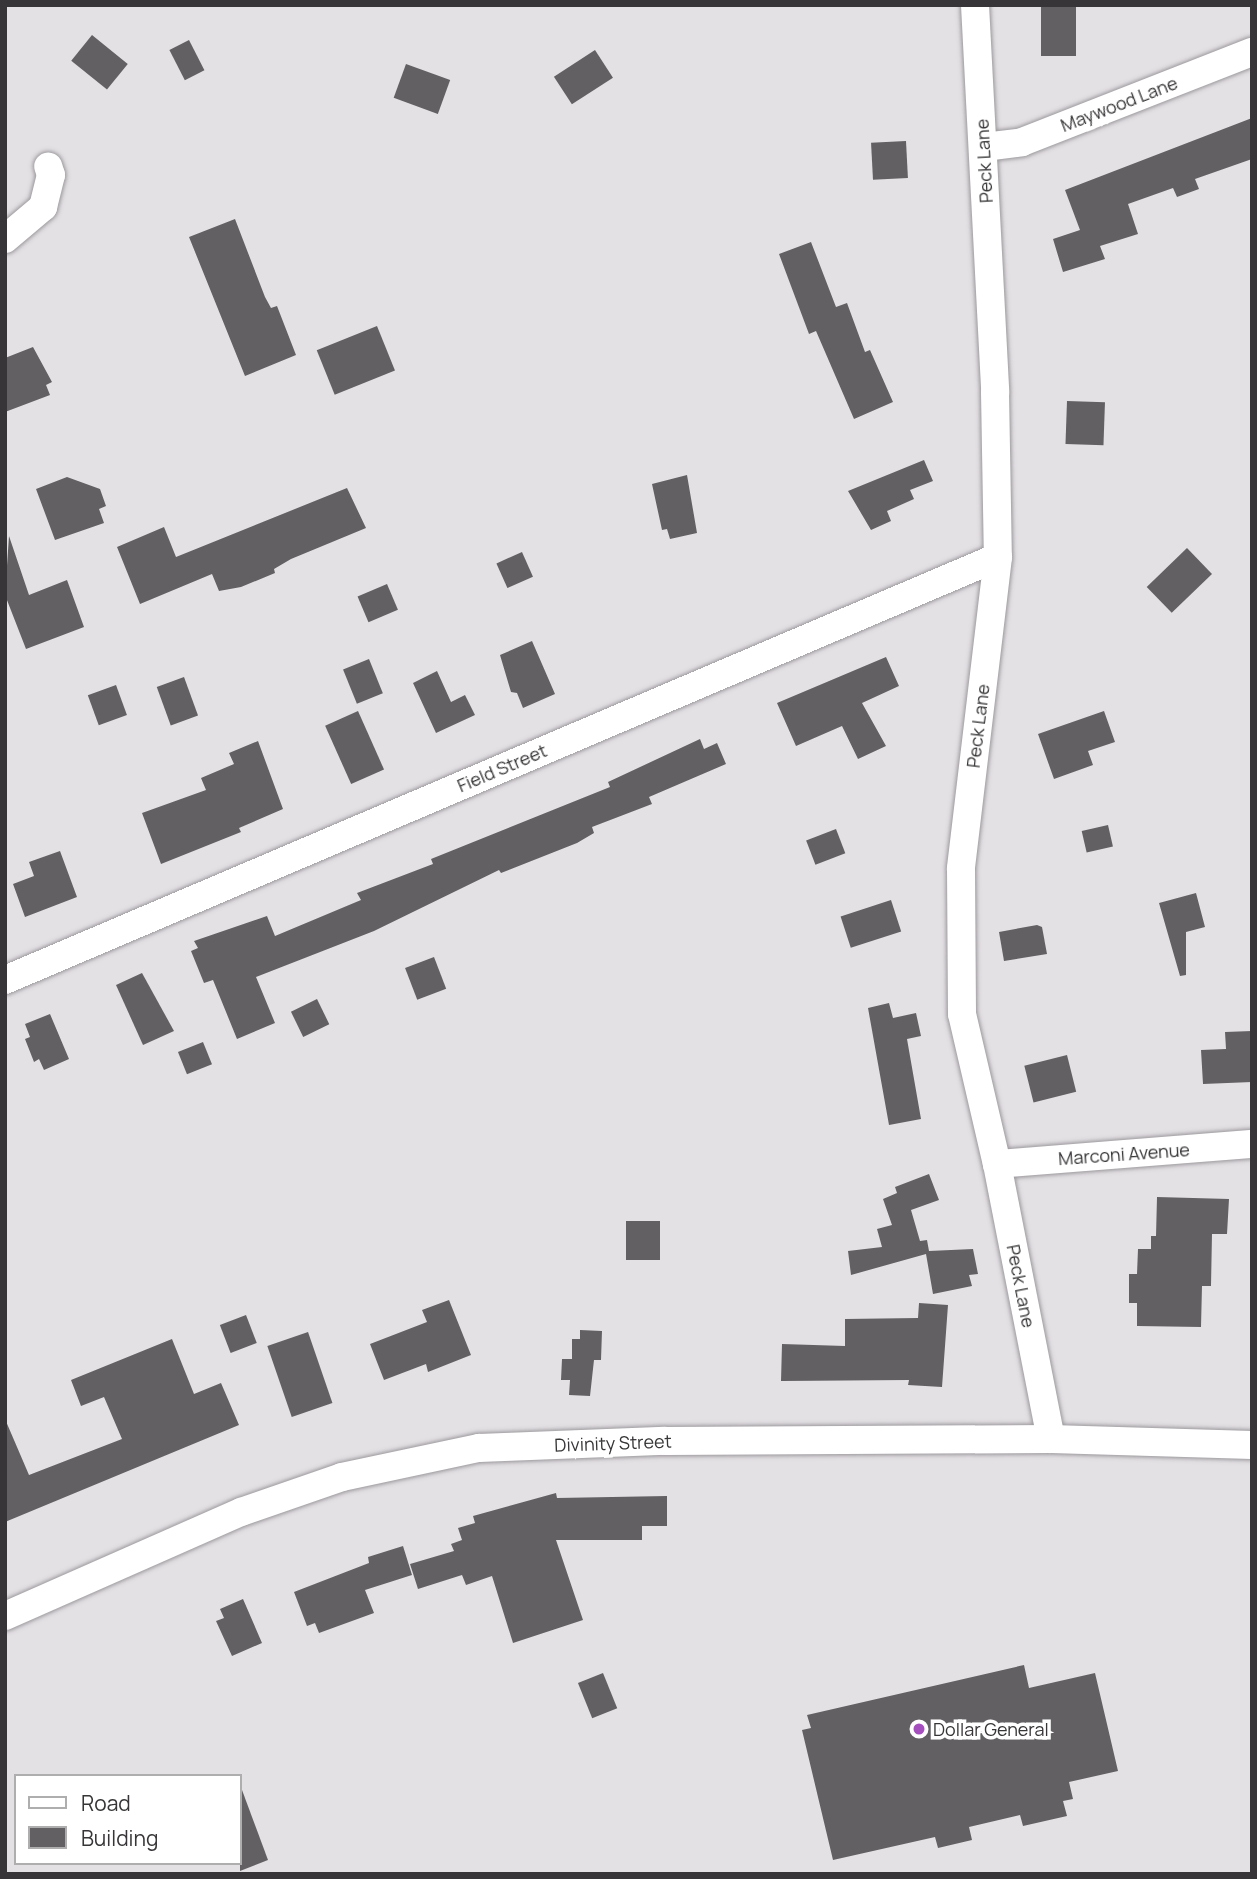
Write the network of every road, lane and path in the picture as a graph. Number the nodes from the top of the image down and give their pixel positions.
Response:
1 (975, 5) edge
2 (1252, 52) edge
3 (984, 147) junction
4 (48, 166) dead end
5 (5, 239) edge
6 (998, 557) junction
7 (5, 980) edge
8 (1252, 1144) edge
9 (997, 1164) junction
10 (1051, 1439) junction
11 (1252, 1445) edge
12 (5, 1616) edge

1 - 3 street, Peck Lane
2 - 3 street, Maywood Lane
3 - 6 street, Peck Lane
4 - 5 street
6 - 7 street, Field Street
6 - 9 street, Peck Lane
8 - 9 street, Marconi Avenue
9 - 10 street, Peck Lane
10 - 11 street, Divinity Street
10 - 12 street, Divinity Street

